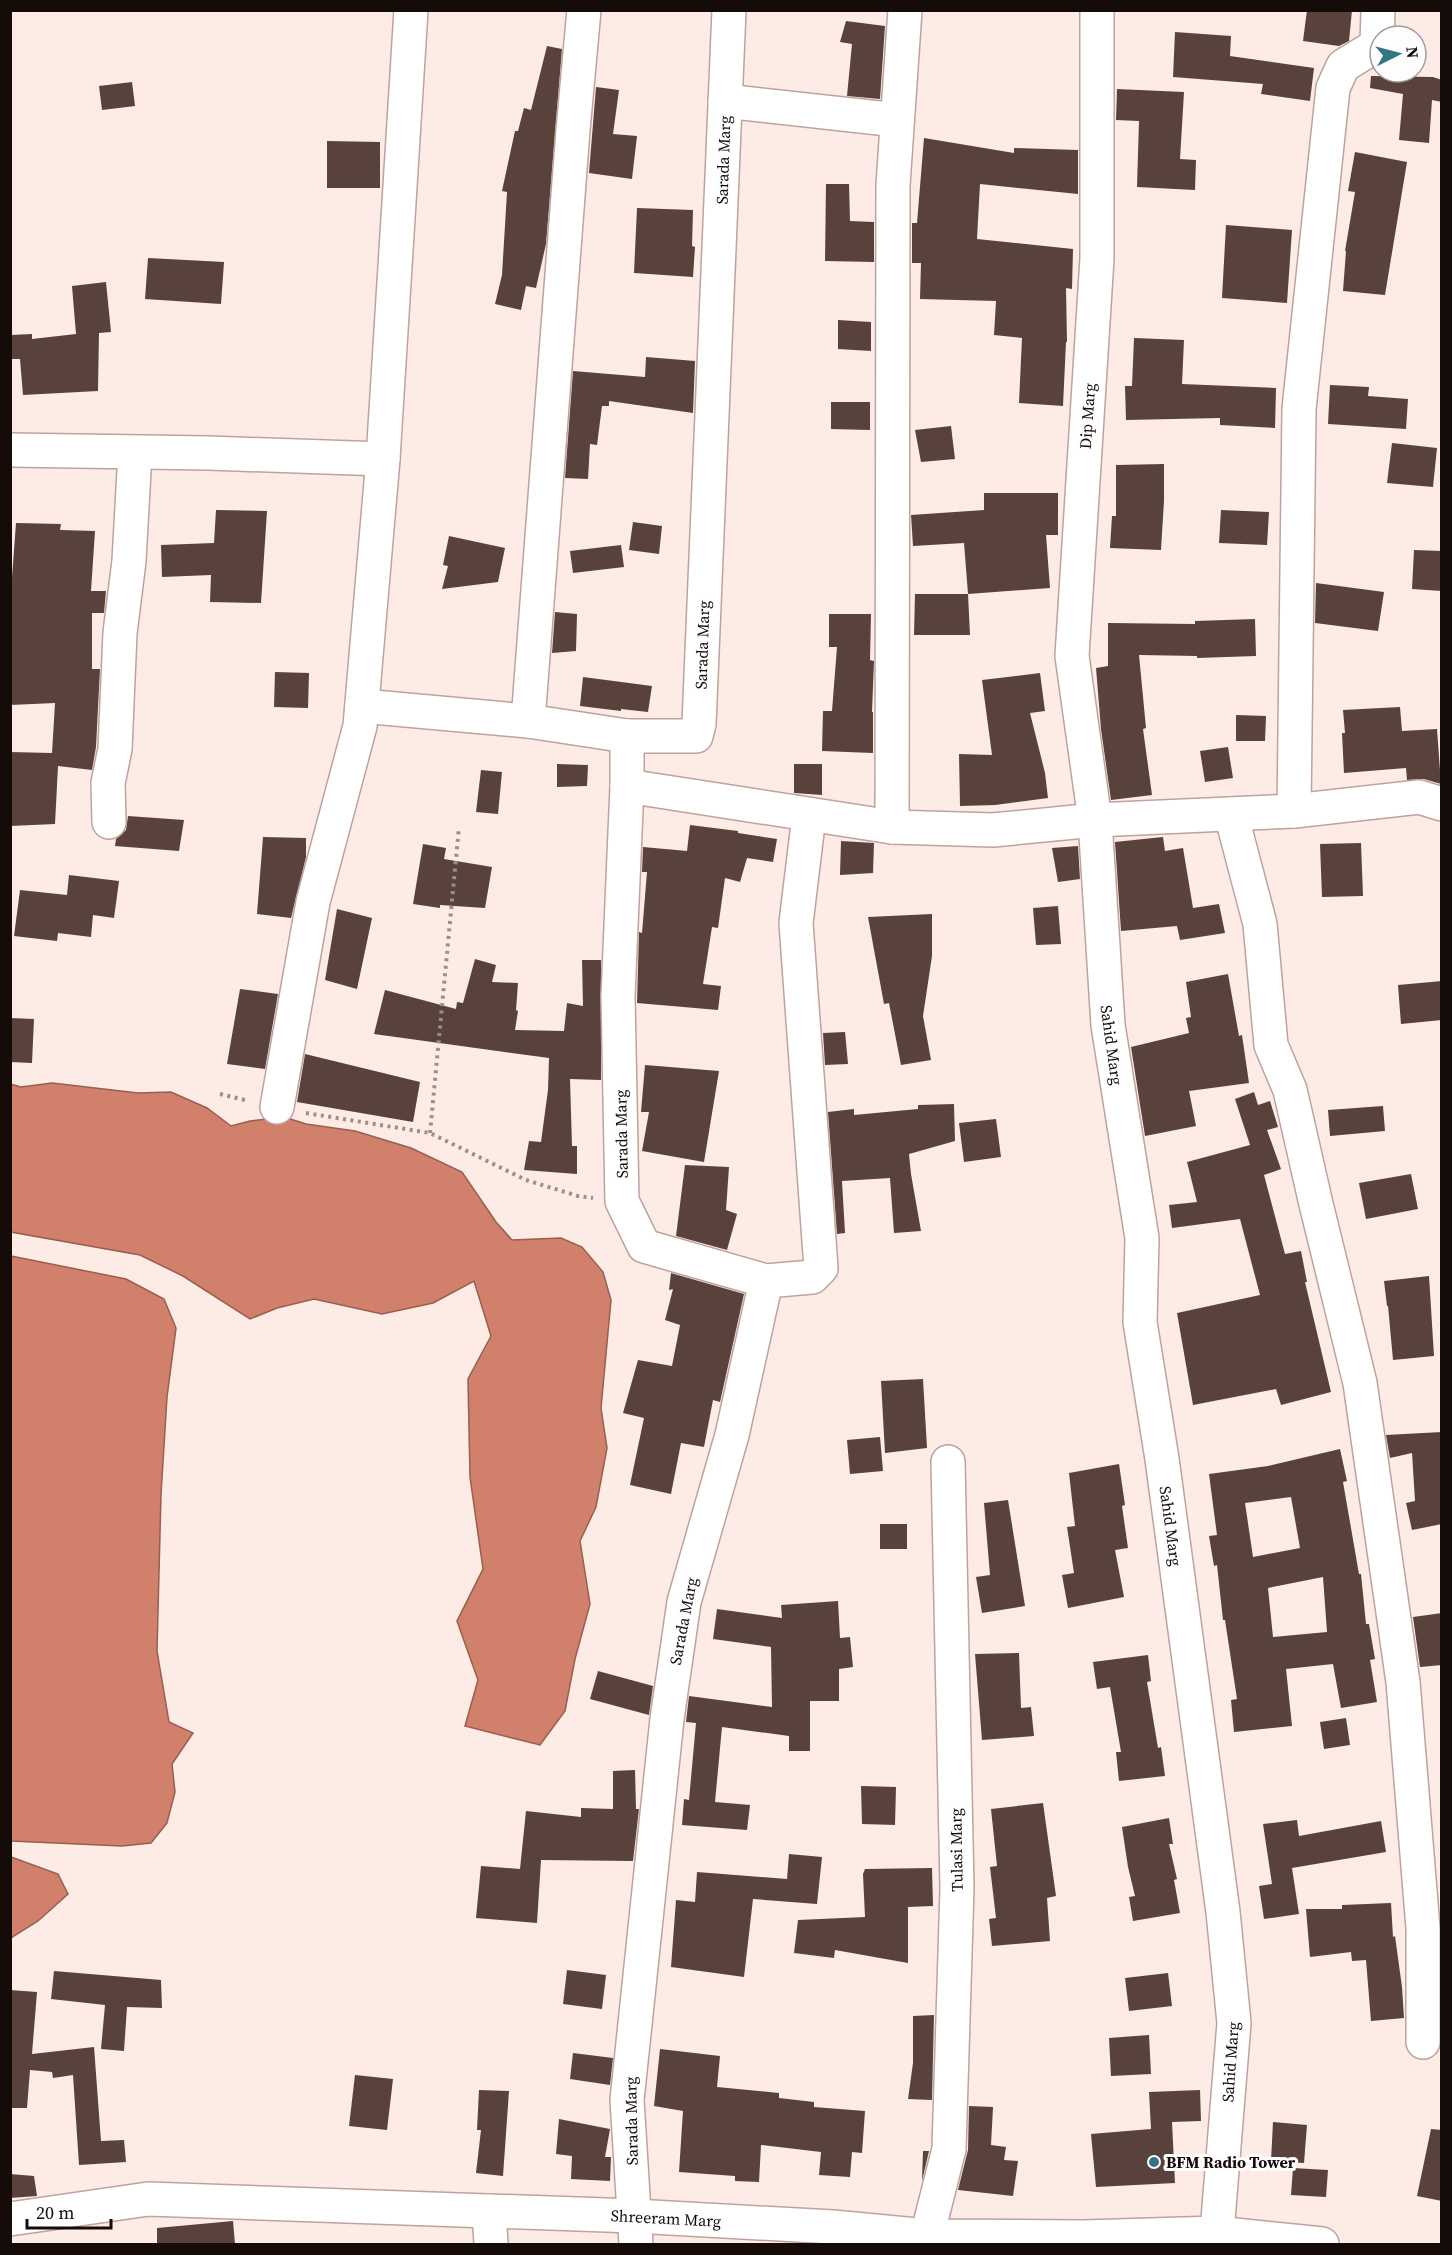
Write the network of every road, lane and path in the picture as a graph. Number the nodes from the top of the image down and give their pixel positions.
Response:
1 (411, 10) edge
2 (584, 10) edge
3 (729, 10) edge
4 (905, 10) edge
5 (1097, 10) edge
6 (1378, 10) edge
7 (725, 101) junction
8 (897, 120) junction
9 (10, 450) edge
10 (135, 453) junction
11 (382, 459) junction
12 (362, 706) junction
13 (528, 721) junction
14 (627, 736) junction
15 (627, 786) junction
16 (1442, 804) edge
17 (1294, 811) junction
18 (1231, 814) junction
19 (809, 816) junction
20 (1095, 820) junction
21 (109, 822) dead end
22 (459, 827) dead end
23 (892, 827) junction
24 (220, 1094) dead end
25 (277, 1107) junction
26 (430, 1133) junction
27 (622, 1201) junction
28 (766, 1281) junction
29 (948, 1462) dead end
30 (1432, 1928) edge
31 (1423, 2042) dead end
32 (489, 2211) junction
33 (10, 2219) edge
34 (635, 2230) edge
35 (834, 2236) edge
36 (927, 2236) junction
37 (1216, 2239) edge
38 (1083, 2241) edge
39 (491, 2244) edge
40 (1322, 2244) edge

1 - 11 street
2 - 13 street
3 - 7 street, Sarada Marg
4 - 8 street
5 - 20 street, Dip Marg
6 - 17 street
7 - 8 street
7 - 14 street, Sarada Marg
8 - 23 street
9 - 10 street
10 - 11 street
10 - 21 street
11 - 12 street
12 - 13 street
12 - 25 street
13 - 14 street
14 - 15 street, Sarada Marg
15 - 19 street
15 - 27 street, Sarada Marg
16 - 17 street
17 - 18 street
18 - 20 street
18 - 30 street
19 - 23 street
19 - 28 street
20 - 23 street
20 - 37 street, Sahid Marg
22 - 26 path
24 - 25 path
25 - 26 path
26 - 27 path
27 - 28 street, Sarada Marg
28 - 34 street, Sarada Marg
29 - 36 street, Tulasi Marg
30 - 31 street
32 - 33 street, Shreeram Marg
32 - 34 street, Shreeram Marg
32 - 39 street
34 - 35 street, Shreeram Marg
35 - 36 street, Shreeram Marg
36 - 38 street, Shreeram Marg
37 - 38 street, Shreeram Marg
37 - 40 street, Shreeram Marg

